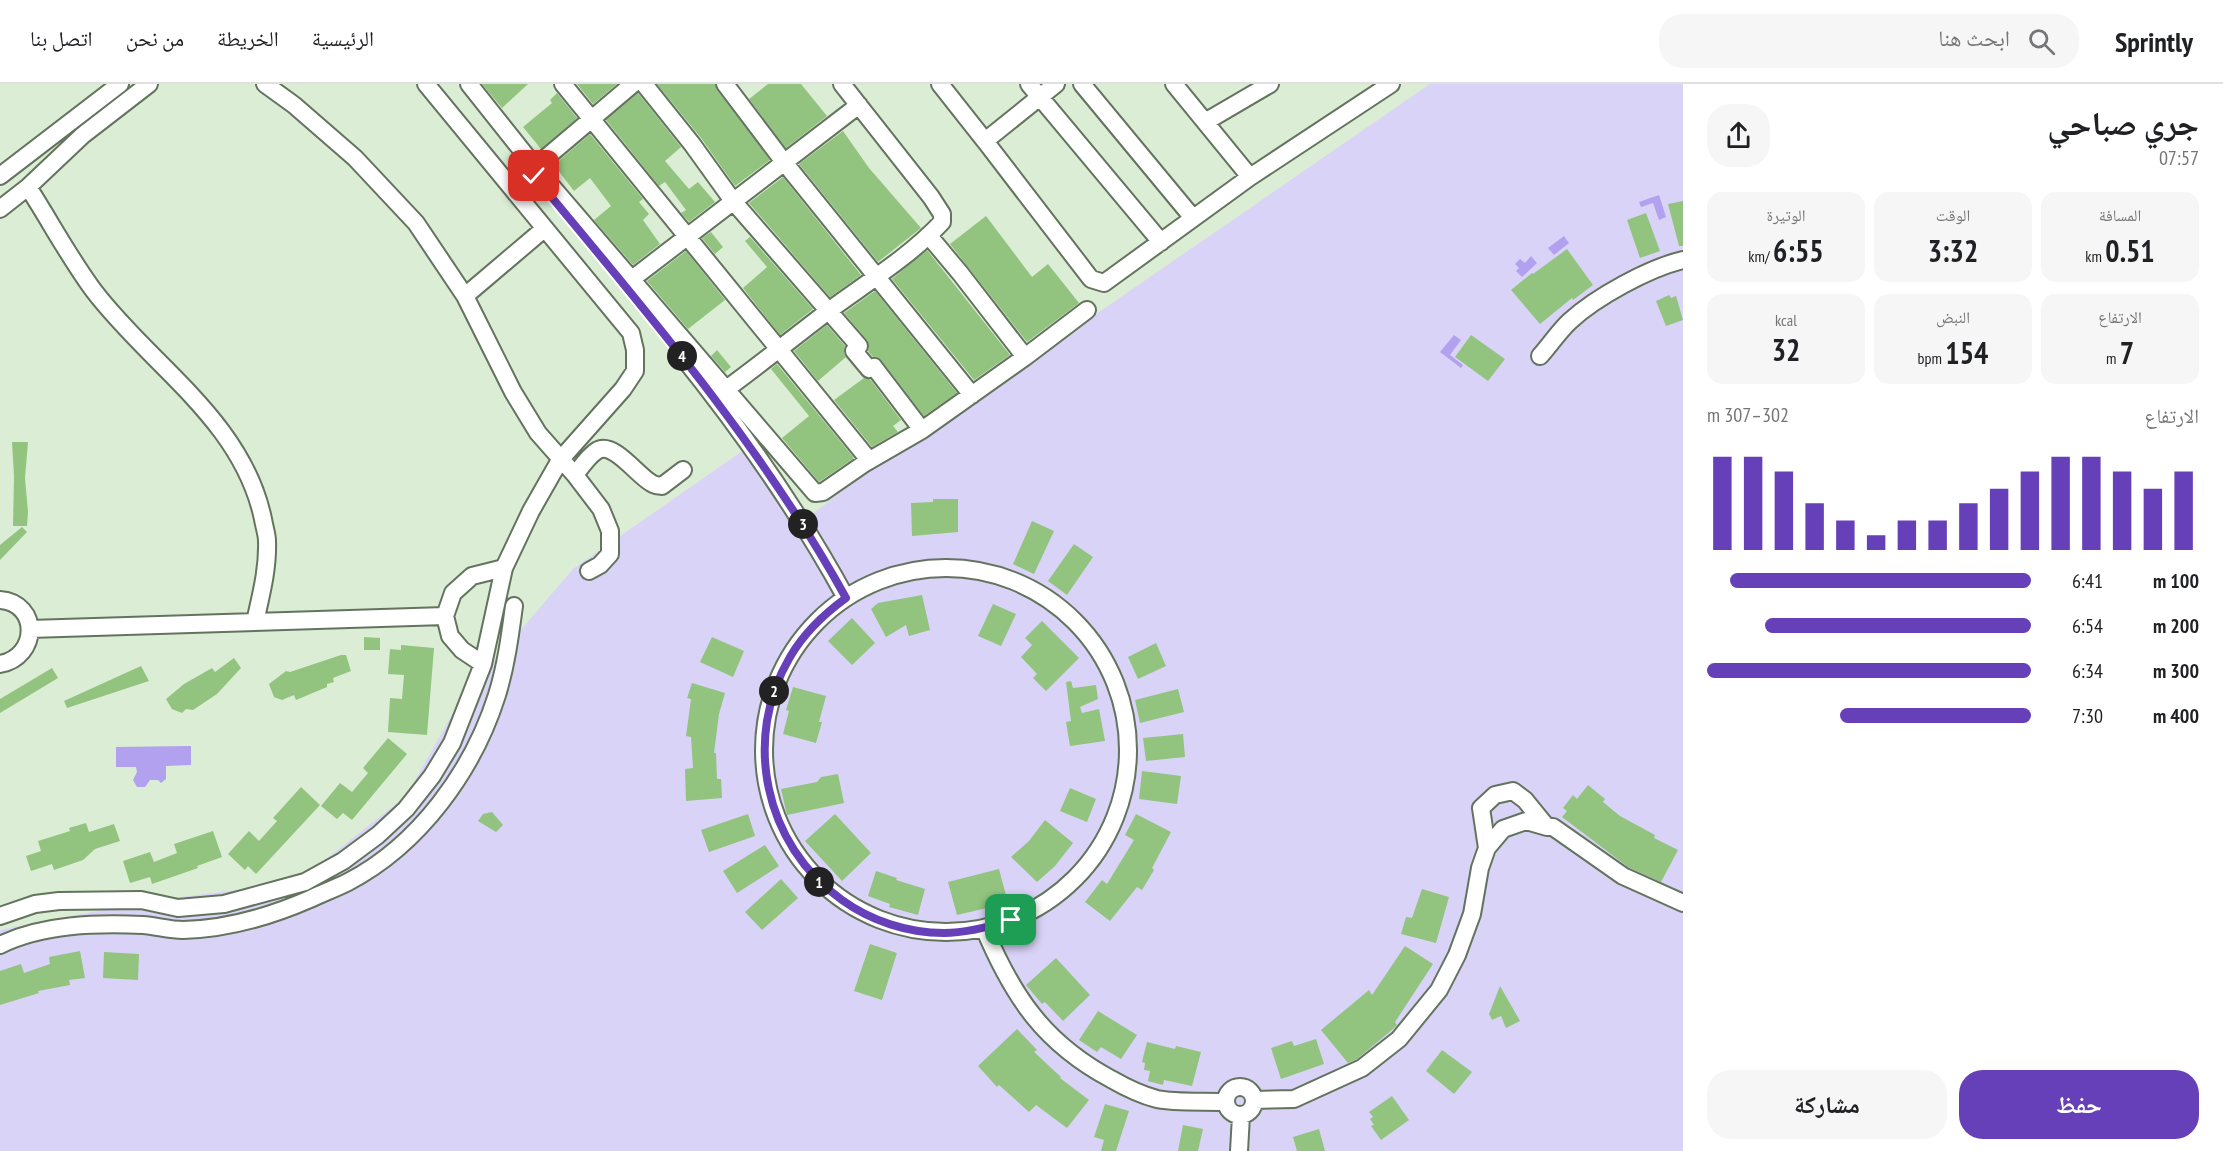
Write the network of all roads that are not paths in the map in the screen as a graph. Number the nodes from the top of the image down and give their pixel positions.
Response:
1 (120, 84) edge
2 (149, 84) edge
3 (265, 84) edge
4 (426, 84) edge
5 (459, 84) edge
6 (469, 84) edge
7 (562, 84) edge
8 (633, 84) edge
9 (644, 84) edge
10 (725, 84) edge
11 (842, 84) edge
12 (940, 84) edge
13 (1029, 84) edge
14 (1056, 84) edge
15 (1082, 84) edge
16 (1174, 84) edge
17 (1270, 84) edge
18 (1391, 84) edge
19 (1041, 98) junction
20 (859, 105) junction
21 (591, 119) junction
22 (1205, 122) junction
23 (986, 141) junction
24 (784, 162) junction
25 (535, 167) junction
26 (0, 176) edge
27 (1250, 177) junction
28 (28, 187) junction
29 (733, 201) junction
30 (0, 209) edge
31 (1193, 218) junction
32 (544, 229) junction
33 (929, 236) junction
34 (687, 237) junction
35 (1161, 242) junction
36 (1683, 260) edge
37 (877, 277) junction
38 (632, 279) junction
39 (465, 296) junction
40 (1087, 310) dead end
41 (828, 311) junction
42 (779, 350) junction
43 (1540, 356) dead end
44 (1025, 357) junction
45 (725, 390) junction
46 (972, 395) junction
47 (922, 430) junction
48 (560, 460) junction
49 (869, 460) junction
50 (683, 470) dead end
51 (575, 475) junction
52 (504, 568) junction
53 (589, 571) dead end
54 (846, 598) junction
55 (0, 600) edge
56 (514, 606) dead end
57 (445, 616) junction
58 (255, 622) junction
59 (30, 629) junction
60 (0, 664) edge
61 (483, 664) junction
62 (1547, 827) junction
63 (1487, 848) junction
64 (1683, 903) edge
65 (0, 916) edge
66 (984, 928) junction
67 (0, 945) edge
68 (1254, 1100) junction
69 (1225, 1102) junction
70 (1241, 1116) junction
71 (1239, 1151) edge

1 - 26 street
2 - 28 street
3 - 39 street
4 - 32 street
5 - 54 street
6 - 25 street
7 - 21 street
8 - 21 street
9 - 29 street
10 - 24 street
11 - 20 street
12 - 23 street
13 - 19 street
14 - 19 street
15 - 31 street
16 - 22 street
17 - 22 street
18 - 27 street
19 - 23 street
19 - 35 street
20 - 24 street
20 - 33 street
21 - 25 street
21 - 34 street
22 - 27 street
23 - 35 street
24 - 29 street
24 - 37 street
25 - 38 street
27 - 31 street
28 - 30 street
28 - 58 street
29 - 34 street
29 - 41 street
31 - 35 street
32 - 39 street
32 - 48 street
33 - 37 street
33 - 44 street
34 - 38 street
34 - 42 street
36 - 43 street
37 - 41 street
37 - 46 street
38 - 45 street
39 - 48 street
40 - 44 street
41 - 42 street
41 - 47 street
42 - 45 street
42 - 49 street
44 - 46 street
45 - 49 street
46 - 47 street
47 - 49 street
48 - 51 street
48 - 52 street
50 - 51 street
51 - 53 street
52 - 57 street
52 - 61 street
54 - 66 street
54 - 66 street
55 - 59 street
56 - 67 street
57 - 58 street
57 - 61 street
58 - 59 street
59 - 60 street
61 - 65 street
62 - 63 street
62 - 63 street
62 - 64 street
63 - 68 street
66 - 69 street
68 - 69 street
68 - 70 street
69 - 70 street
70 - 71 street

